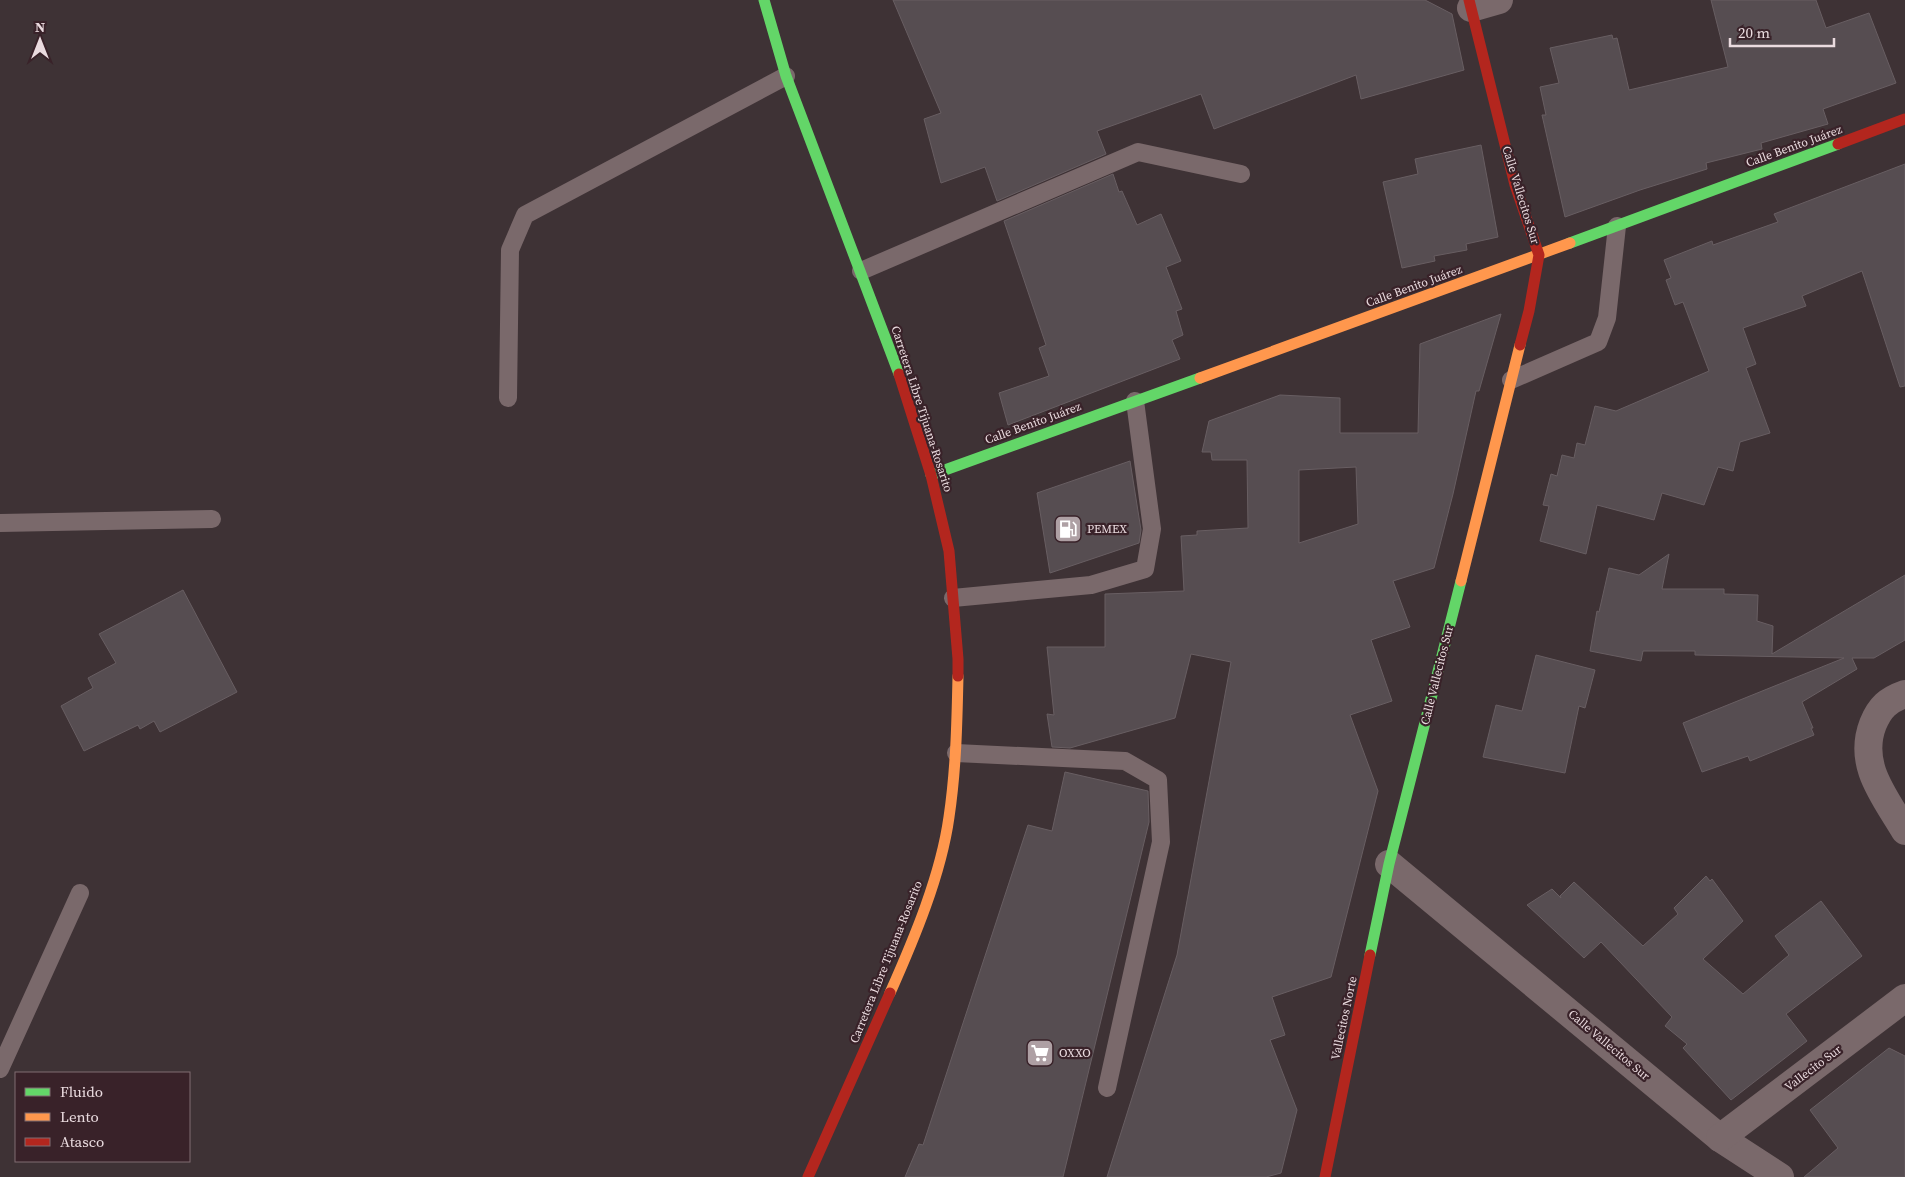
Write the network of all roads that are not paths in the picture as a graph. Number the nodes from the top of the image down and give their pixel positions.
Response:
1 (764, 0) edge
2 (1499, 0) edge
3 (1470, 4) edge
4 (786, 76) junction
5 (1905, 119) edge
6 (1241, 174) dead end
7 (1617, 226) junction
8 (1539, 255) junction
9 (861, 271) junction
10 (1511, 380) junction
11 (508, 398) dead end
12 (1135, 401) junction
13 (931, 475) junction
14 (212, 519) dead end
15 (0, 523) edge
16 (953, 598) junction
17 (1897, 697) edge
18 (956, 753) junction
19 (1905, 831) edge
20 (1389, 864) junction
21 (80, 893) dead end
22 (1905, 998) edge
23 (0, 1069) edge
24 (1107, 1088) dead end
25 (1720, 1138) junction
26 (808, 1177) edge
27 (1325, 1177) edge
28 (1780, 1177) edge

1 - 4 street, Carretera Libre Tijuana-Rosarito
2 - 3 street
3 - 8 street, Calle Vallecitos Sur
4 - 9 street, Carretera Libre Tijuana-Rosarito
4 - 11 lane
5 - 7 street, Calle Benito Juárez
6 - 9 lane
7 - 8 street, Calle Benito Juárez
7 - 10 lane
8 - 10 street, Calle Vallecitos Sur
8 - 12 street, Calle Benito Juárez
9 - 13 street, Carretera Libre Tijuana-Rosarito
10 - 20 street, Calle Vallecitos Sur
12 - 13 street, Calle Benito Juárez
12 - 16 lane
13 - 16 street, Carretera Libre Tijuana-Rosarito
14 - 15 lane
16 - 18 street, Carretera Libre Tijuana-Rosarito
17 - 19 street
18 - 24 lane
18 - 26 street, Carretera Libre Tijuana-Rosarito
20 - 25 street, Calle Vallecitos Sur
20 - 27 street, Vallecitos Norte
21 - 23 lane
22 - 25 street, Vallecito Sur
25 - 28 street, Calle Vallecitos Sur

